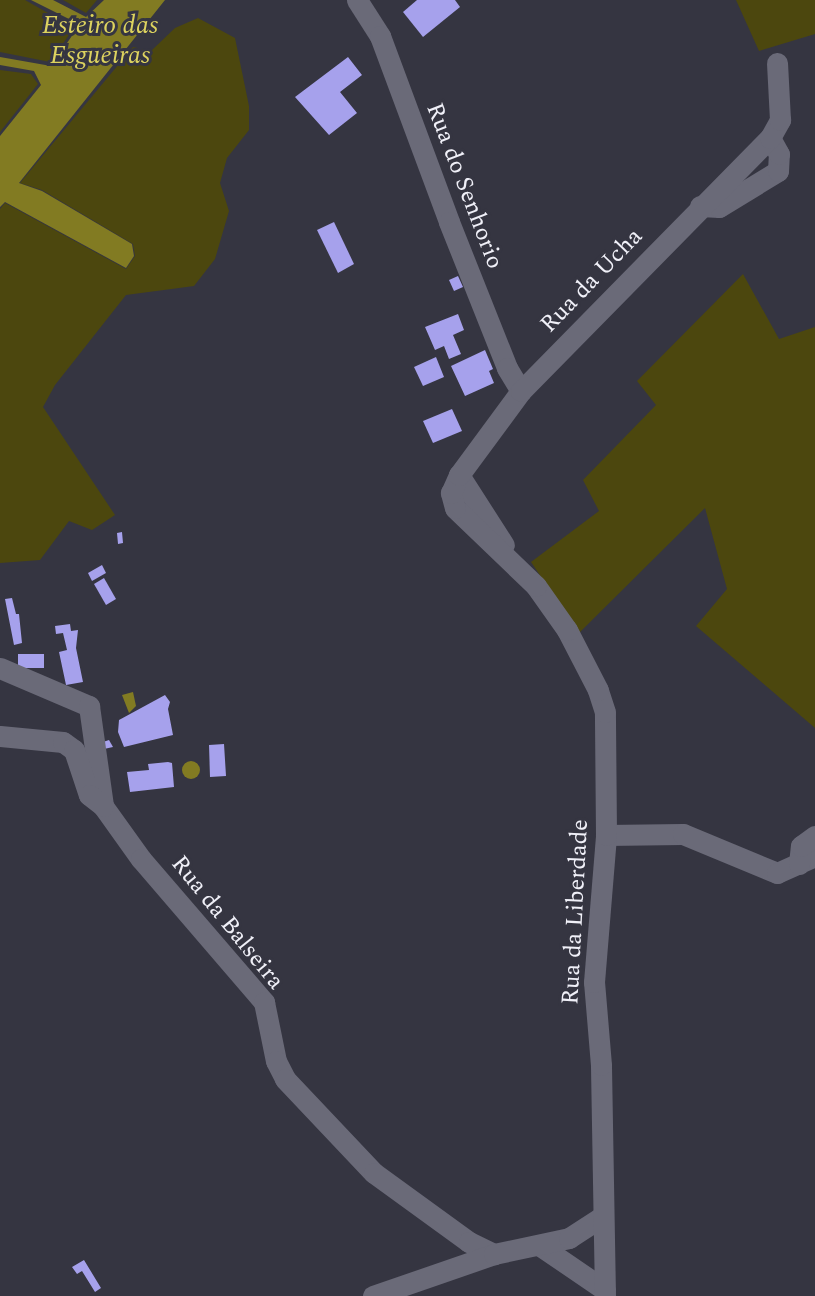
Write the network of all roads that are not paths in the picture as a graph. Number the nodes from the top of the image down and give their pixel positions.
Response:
1 (357, 0) edge
2 (777, 63) dead end
3 (770, 138) junction
4 (699, 206) junction
5 (521, 391) junction
6 (0, 668) edge
7 (0, 735) edge
8 (103, 806) junction
9 (606, 835) junction
10 (815, 836) edge
11 (807, 860) edge
12 (603, 1216) junction
13 (542, 1247) junction
14 (495, 1254) junction
15 (605, 1293) edge
16 (373, 1296) edge

1 - 5 street, Rua do Senhorio
2 - 3 street, Rua da Ucha
3 - 4 street, Rua da Ucha
3 - 4 street
4 - 5 street, Rua da Ucha
5 - 9 street, Rua da Liberdade
6 - 8 street, Rua da Balseira
7 - 8 street
8 - 14 street, Rua da Balseira
9 - 11 street
9 - 12 street, Rua da Liberdade
10 - 11 street
12 - 13 street
12 - 15 street, Rua da Liberdade
13 - 14 street
13 - 15 street
14 - 16 street

